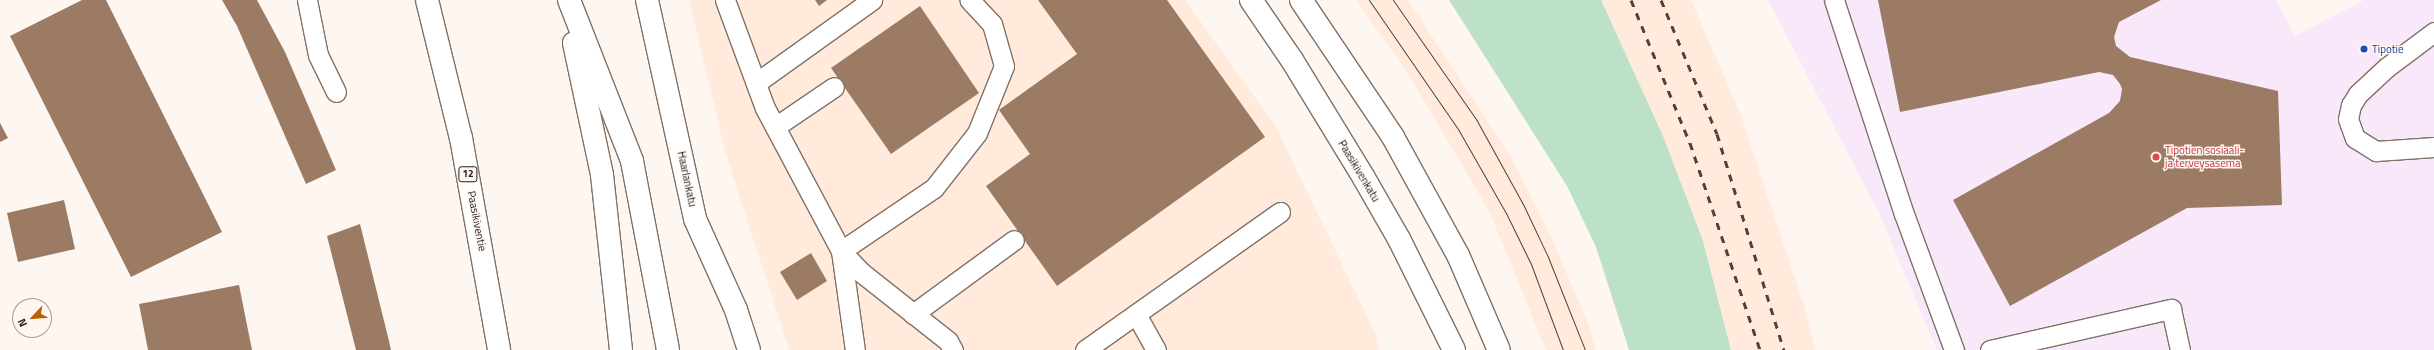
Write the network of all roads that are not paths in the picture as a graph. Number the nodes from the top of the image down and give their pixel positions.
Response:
1 (307, 0) edge
2 (427, 0) edge
3 (565, 0) edge
4 (569, 0) edge
5 (648, 0) edge
6 (725, 0) edge
7 (872, 0) edge
8 (970, 0) edge
9 (1251, 0) edge
10 (1301, 0) edge
11 (1834, 0) edge
12 (2434, 32) edge
13 (756, 83) junction
14 (834, 87) dead end
15 (336, 92) dead end
16 (775, 127) junction
17 (2434, 147) edge
18 (1280, 212) dead end
19 (1014, 240) dead end
20 (841, 251) junction
21 (913, 314) junction
22 (1136, 314) junction
23 (499, 350) edge
24 (621, 350) edge
25 (668, 350) edge
26 (749, 350) edge
27 (855, 350) edge
28 (953, 350) edge
29 (1085, 350) edge
30 (1156, 350) edge
31 (1454, 350) edge
32 (1499, 350) edge
33 (1954, 350) edge
34 (1990, 350) edge
35 (2180, 350) edge

1 - 15 lane
2 - 23 main road, Paasikiventie / 12
3 - 24 main road
4 - 25 main road
5 - 26 main road, Haarlankatu
6 - 13 lane
7 - 13 lane
8 - 20 lane
9 - 31 main road, Paasikivenkatu
10 - 32 main road
11 - 33 lane
12 - 17 lane
13 - 16 lane
14 - 16 lane
16 - 20 lane
18 - 22 lane
19 - 21 lane
20 - 21 lane
20 - 27 lane
21 - 28 lane
22 - 29 lane
22 - 30 lane
34 - 35 lane

